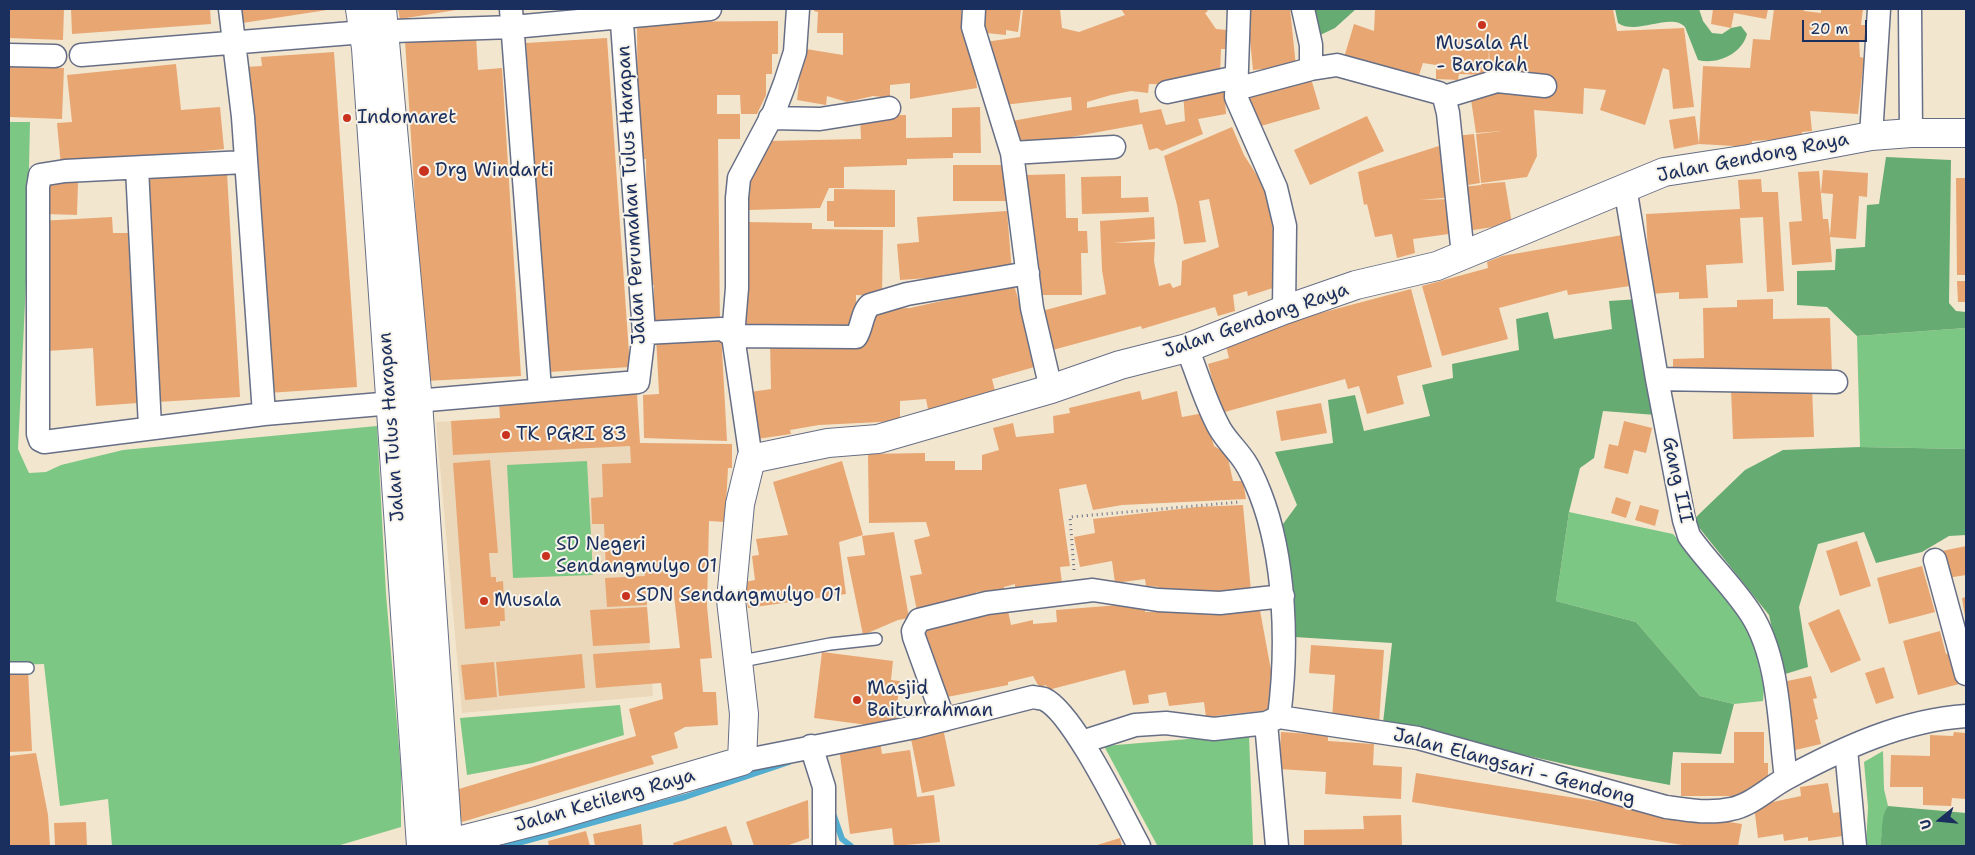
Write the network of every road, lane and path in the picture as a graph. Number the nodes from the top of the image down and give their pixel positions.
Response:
1 (230, 9) edge
2 (710, 9) edge
3 (798, 9) edge
4 (974, 9) edge
5 (1239, 9) edge
6 (1303, 9) edge
7 (1879, 9) edge
8 (1910, 9) edge
9 (622, 13) edge
10 (512, 18) edge
11 (372, 20) edge
12 (235, 44) junction
13 (9, 55) edge
14 (81, 55) dead end
15 (55, 56) dead end
16 (1311, 68) junction
17 (1236, 83) junction
18 (1545, 86) dead end
19 (1167, 92) dead end
20 (1444, 97) junction
21 (889, 108) dead end
22 (770, 118) junction
23 (1911, 133) junction
24 (1966, 134) edge
25 (1871, 136) junction
26 (1114, 147) dead end
27 (1012, 153) junction
28 (245, 162) junction
29 (136, 168) junction
30 (1625, 187) junction
31 (390, 224) junction
32 (1463, 255) junction
33 (1028, 273) junction
34 (1284, 310) junction
35 (644, 333) junction
36 (733, 336) junction
37 (1188, 348) junction
38 (1657, 378) junction
39 (1836, 382) dead end
40 (540, 389) junction
41 (1051, 389) junction
42 (418, 402) junction
43 (390, 403) junction
44 (264, 414) junction
45 (150, 427) junction
46 (751, 459) junction
47 (1263, 502) junction
48 (1935, 560) dead end
49 (1079, 592) junction
50 (1283, 596) junction
51 (876, 639) dead end
52 (737, 662) junction
53 (9, 668) edge
54 (28, 668) dead end
55 (1966, 674) edge
56 (1966, 716) edge
57 (944, 720) junction
58 (1273, 720) junction
59 (1082, 742) junction
60 (1846, 749) junction
61 (812, 752) junction
62 (742, 761) junction
63 (1786, 778) junction
64 (445, 845) edge
65 (421, 846) edge
66 (824, 846) edge
67 (1139, 846) edge
68 (1277, 846) edge
69 (1855, 846) edge

1 - 12 street
2 - 9 street
3 - 22 street
4 - 27 street
5 - 17 street
6 - 16 street
7 - 25 street
8 - 23 street
9 - 10 street
9 - 35 street, Jalan Perumahan Tulus Harapan
10 - 11 street
10 - 40 street
11 - 12 street
11 - 31 main road, Jalan Tulus Harapan
12 - 14 street
12 - 28 street
13 - 15 street
16 - 17 street
16 - 20 street
17 - 19 street
17 - 34 street
18 - 20 street
20 - 32 street
21 - 22 street
22 - 36 street
23 - 24 main road, Jalan Gendong Raya
23 - 25 main road, Jalan Gendong Raya
25 - 30 main road, Jalan Gendong Raya
26 - 27 street
27 - 33 street
28 - 29 street
28 - 44 street
29 - 45 street
29 - 45 street
30 - 32 main road, Jalan Gendong Raya
30 - 38 street, Gang III
31 - 42 main road, Jalan Tulus Harapan
31 - 43 main road, Jalan Tulus Harapan
32 - 34 main road, Jalan Gendong Raya
33 - 36 street
33 - 41 street
34 - 37 main road, Jalan Gendong Raya
35 - 36 street
35 - 40 street, Jalan Perumahan Tulus Harapan
36 - 46 street
37 - 41 main road, Jalan Gendong Raya
37 - 47 street
38 - 39 street
38 - 63 street, Gang III
40 - 42 street
41 - 46 main road, Jalan Gendong Raya
42 - 43 street
42 - 64 main road, Jalan Tulus Harapan
43 - 44 street
43 - 65 main road, Jalan Tulus Harapan
44 - 45 street
46 - 52 main road
47 - 49 path
47 - 50 street
48 - 55 street
49 - 50 street
49 - 57 street
50 - 58 street
51 - 52 lane
52 - 62 main road
53 - 54 lane
56 - 60 street, Jalan Elangsari - Gendong
57 - 59 street
57 - 61 street
58 - 59 street, Jalan Elangsari - Gendong
58 - 63 street, Jalan Elangsari - Gendong
58 - 68 street
59 - 67 street
60 - 63 street, Jalan Elangsari - Gendong
60 - 69 street
61 - 62 street
61 - 66 street
62 - 64 main road, Jalan Ketileng Raya

